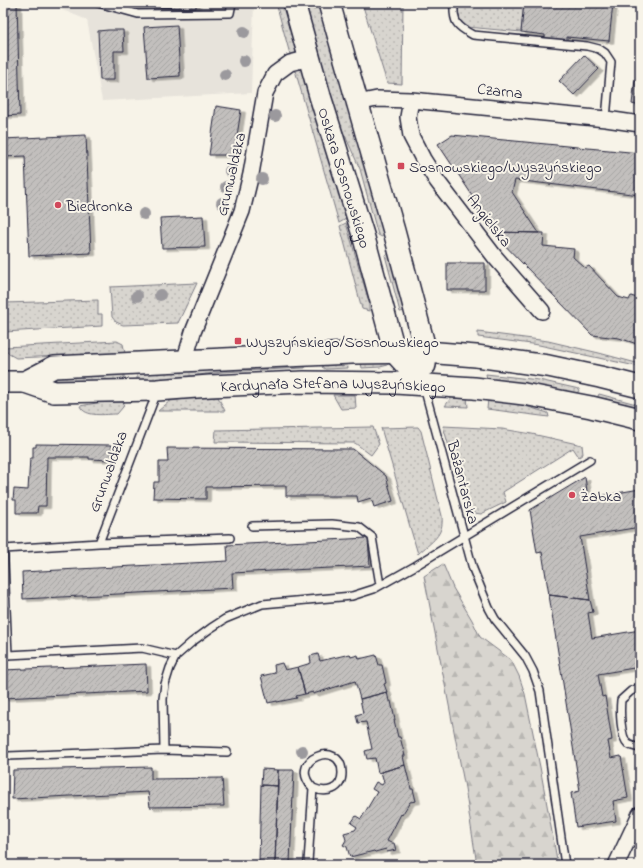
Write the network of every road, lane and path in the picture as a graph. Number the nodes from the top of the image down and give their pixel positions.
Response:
1 (98, 3) edge
2 (232, 3) edge
3 (294, 3) edge
4 (328, 3) edge
5 (454, 3) edge
6 (310, 58) junction
7 (411, 100) junction
8 (357, 103) junction
9 (606, 119) junction
10 (640, 124) edge
11 (394, 231) junction
12 (364, 238) junction
13 (542, 311) dead end
14 (395, 352) junction
15 (426, 352) junction
16 (308, 356) junction
17 (184, 362) junction
18 (600, 377) junction
19 (3, 382) edge
20 (25, 382) junction
21 (304, 382) junction
22 (424, 385) junction
23 (640, 388) edge
24 (157, 390) junction
25 (591, 407) junction
26 (640, 419) edge
27 (590, 460) dead end
28 (252, 526) dead end
29 (464, 536) junction
30 (230, 538) dead end
31 (3, 539) edge
32 (99, 543) junction
33 (4, 549) edge
34 (380, 585) junction
35 (176, 656) junction
36 (640, 687) edge
37 (640, 748) edge
38 (164, 750) junction
39 (227, 752) dead end
40 (8, 756) dead end
41 (313, 788) junction
42 (640, 814) edge
43 (310, 865) edge
44 (565, 865) edge
45 (616, 865) edge

1 - 2 lane
3 - 6 street, Oskara Sosnowskiego
4 - 8 street, Oskara Sosnowskiego
5 - 9 lane
6 - 12 street, Oskara Sosnowskiego
6 - 17 street, Grunwaldzka
7 - 8 street, Czarna
7 - 9 street, Czarna
7 - 13 street, Angielska
8 - 11 street, Oskara Sosnowskiego
9 - 10 street, Czarna
11 - 12 street
11 - 15 street, Oskara Sosnowskiego
12 - 14 street, Oskara Sosnowskiego
14 - 15 street, Kardynała Stefana Wyszyńskiego
14 - 16 street, Kardynała Stefana Wyszyńskiego
14 - 22 street
15 - 18 street, Kardynała Stefana Wyszyńskiego
15 - 22 street, Oskara Sosnowskiego
16 - 17 street, Kardynała Stefana Wyszyńskiego
16 - 21 street
17 - 20 street, Kardynała Stefana Wyszyńskiego
18 - 23 street, Kardynała Stefana Wyszyńskiego
18 - 25 street
19 - 20 street, Kardynała Stefana Wyszyńskiego
20 - 24 street, Kardynała Stefana Wyszyńskiego
21 - 22 street, Kardynała Stefana Wyszyńskiego
21 - 24 street, Kardynała Stefana Wyszyńskiego
22 - 25 street, Kardynała Stefana Wyszyńskiego
22 - 29 lane, Bażantarska
24 - 32 lane, Grunwaldzka
25 - 26 street, Kardynała Stefana Wyszyńskiego
27 - 29 lane, Bażantarska
28 - 34 lane
29 - 34 lane
29 - 44 lane
30 - 32 lane
31 - 33 lane
32 - 33 lane
33 - 35 lane
34 - 35 lane
35 - 38 lane
36 - 37 lane
38 - 39 lane
38 - 40 lane
41 - 41 lane
41 - 43 lane
42 - 45 street

